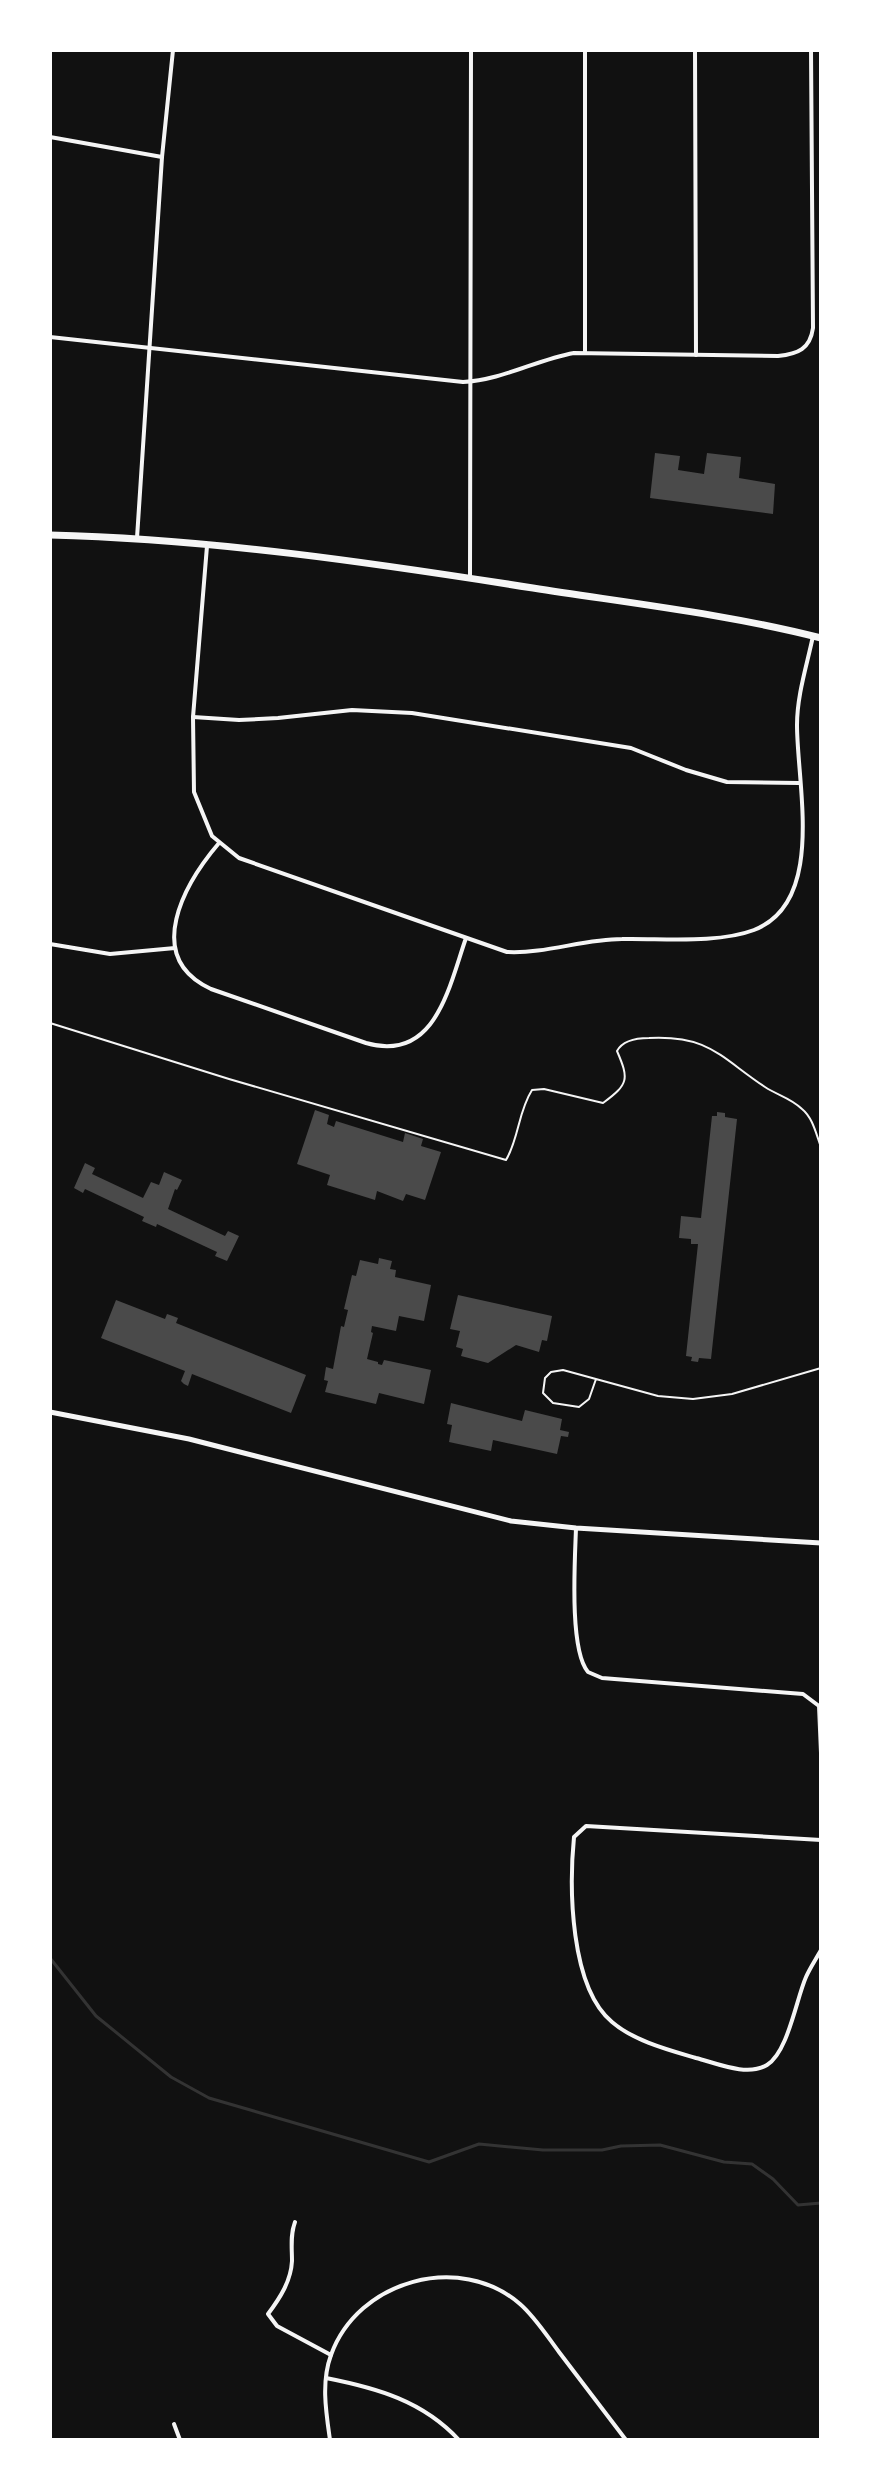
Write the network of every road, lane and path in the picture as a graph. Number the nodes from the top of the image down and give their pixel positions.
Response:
1 (173, 50) edge
2 (471, 50) edge
3 (585, 50) edge
4 (695, 50) edge
5 (811, 50) edge
6 (50, 137) edge
7 (162, 157) junction
8 (50, 337) edge
9 (148, 348) junction
10 (585, 353) junction
11 (696, 355) junction
12 (470, 382) junction
13 (50, 535) edge
14 (137, 540) junction
15 (207, 546) junction
16 (470, 578) junction
17 (817, 637) edge
18 (193, 717) junction
19 (799, 783) junction
20 (219, 843) junction
21 (466, 937) junction
22 (50, 944) edge
23 (175, 948) junction
24 (50, 1023) edge
25 (821, 1147) edge
26 (821, 1368) edge
27 (596, 1379) junction
28 (50, 1412) edge
29 (576, 1528) junction
30 (821, 1543) edge
31 (821, 1753) edge
32 (821, 1840) edge
33 (821, 1950) edge
34 (295, 2222) dead end
35 (331, 2355) junction
36 (326, 2378) junction
37 (174, 2424) dead end
38 (180, 2440) edge
39 (330, 2440) edge
40 (459, 2440) edge
41 (626, 2440) edge

1 - 7 street
2 - 12 street
3 - 10 street
4 - 11 street
5 - 11 street
6 - 7 street
7 - 9 street
8 - 9 street
9 - 12 street
9 - 14 street
10 - 11 street
10 - 12 street
12 - 16 street
13 - 14 main road
14 - 15 main road
15 - 16 main road
15 - 18 street
16 - 17 main road
17 - 19 street
18 - 19 street
18 - 20 street
19 - 21 street
20 - 21 street
20 - 23 street
21 - 23 street
22 - 23 street
24 - 25 lane
26 - 27 lane
27 - 27 lane
28 - 29 street
29 - 30 street
29 - 31 street
32 - 33 street
34 - 35 street
35 - 36 street
35 - 41 street
36 - 39 street
36 - 40 street
37 - 38 street

